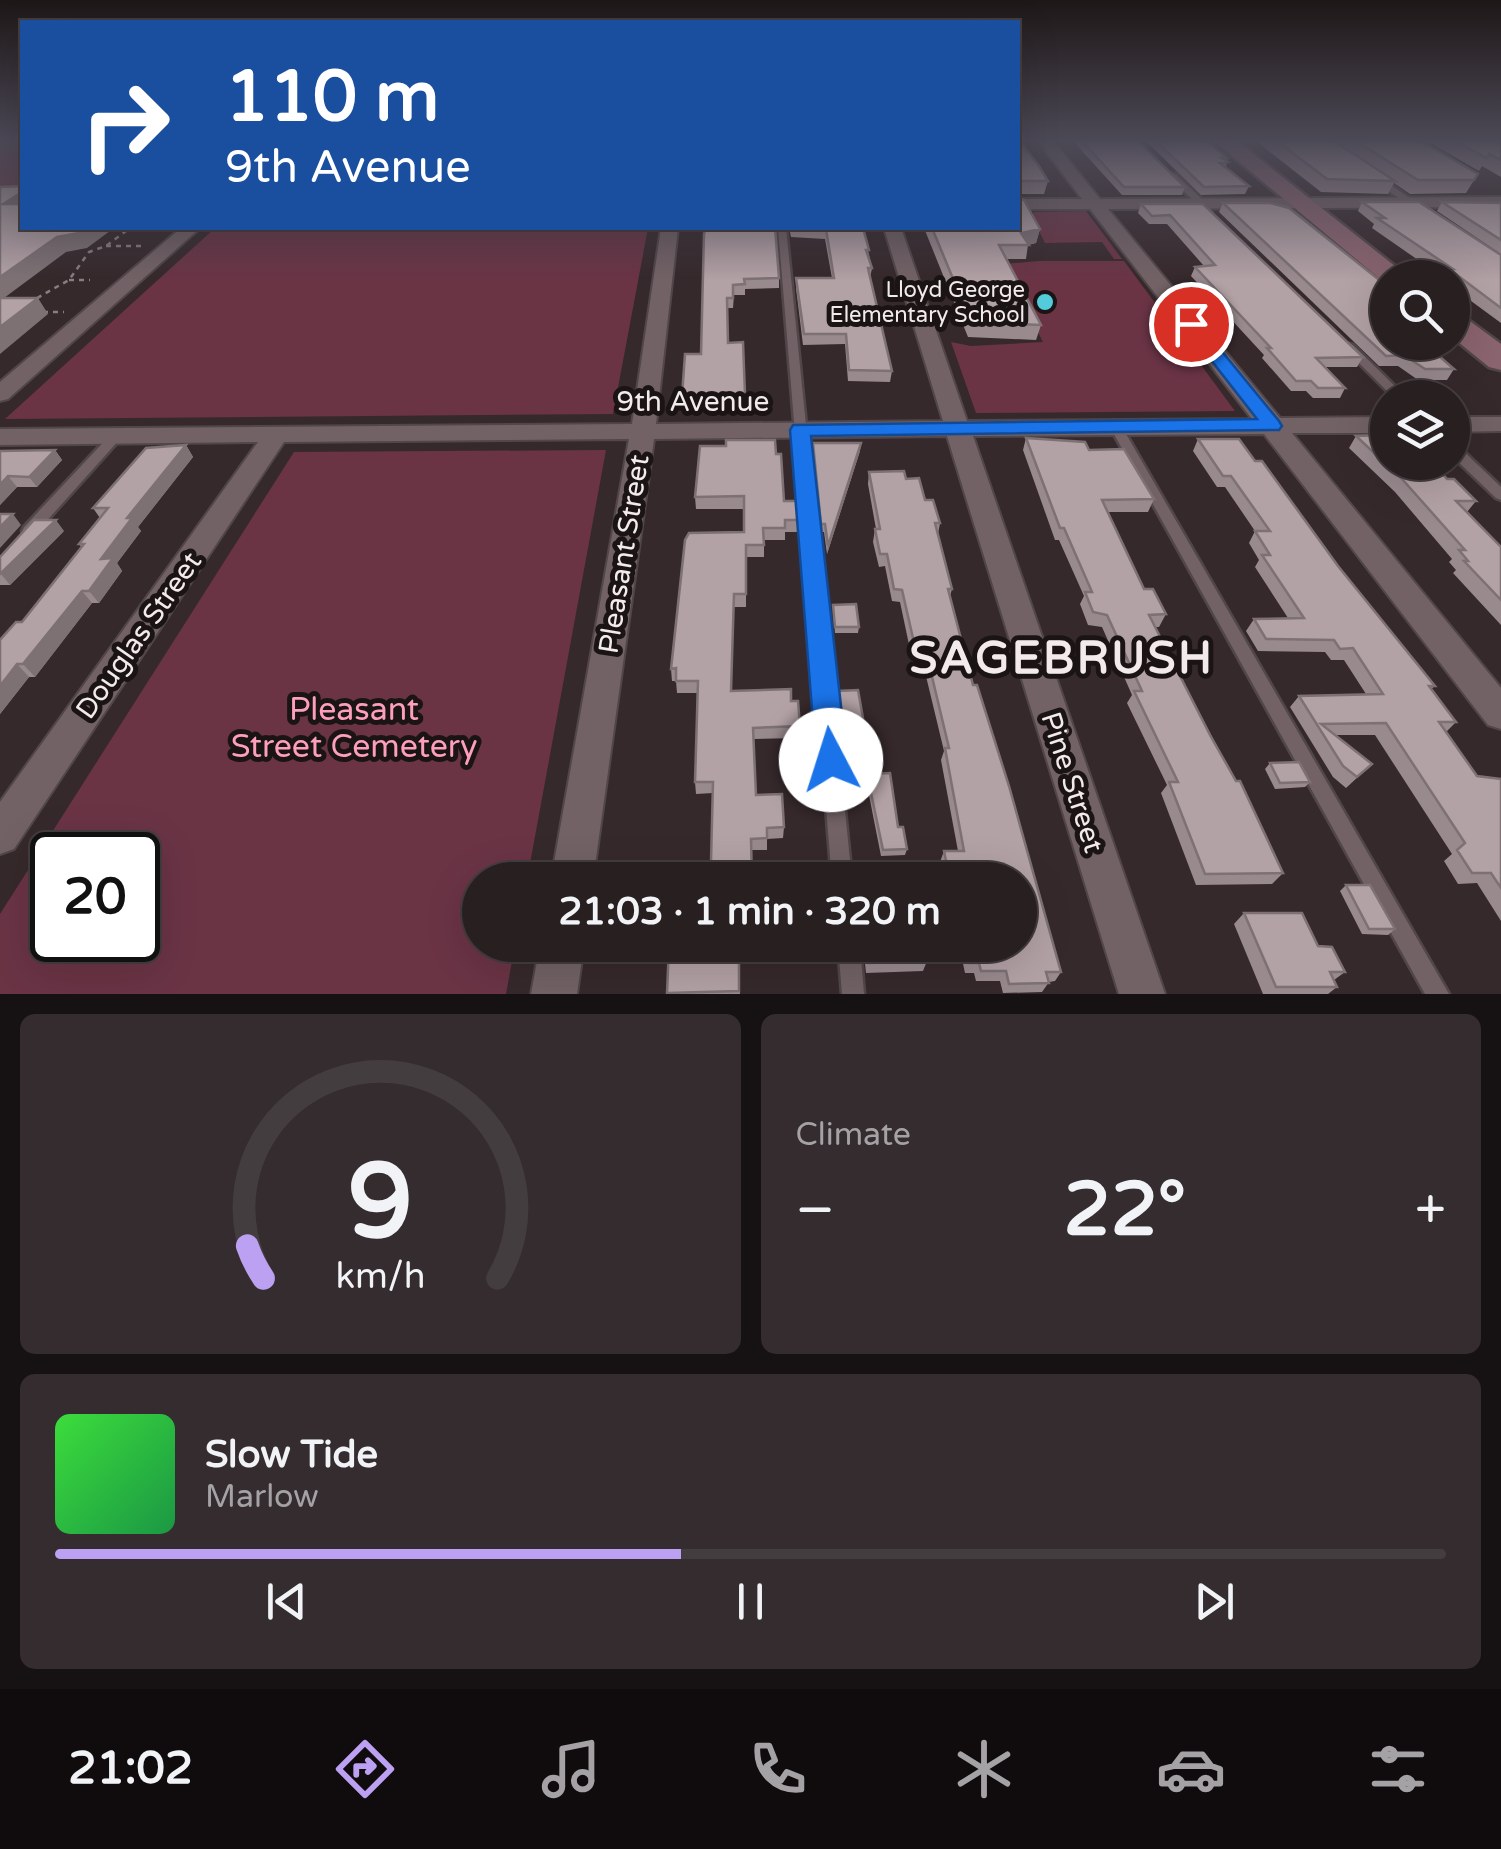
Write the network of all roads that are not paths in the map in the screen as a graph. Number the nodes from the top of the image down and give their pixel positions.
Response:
1 (1083, 187) edge
2 (1184, 187) edge
3 (1282, 187) edge
4 (1389, 187) edge
5 (1501, 198) edge
6 (1411, 202) junction
7 (1302, 203) junction
8 (1020, 204) edge
9 (1096, 204) junction
10 (1201, 204) junction
11 (1436, 219) edge
12 (1221, 223) edge
13 (188, 230) edge
14 (669, 230) edge
15 (782, 230) edge
16 (893, 230) edge
17 (1373, 260) edge
18 (1470, 336) edge
19 (1346, 344) edge
20 (1501, 360) edge
21 (1383, 380) edge
22 (0, 394) edge
23 (1501, 424) edge
24 (1370, 425) edge
25 (1470, 425) edge
26 (1272, 426) junction
27 (1116, 427) junction
28 (959, 429) junction
29 (800, 430) junction
30 (643, 431) junction
31 (276, 435) junction
32 (116, 436) junction
33 (0, 437) edge
34 (1470, 465) edge
35 (1501, 495) edge
36 (13, 548) edge
37 (1501, 714) edge
38 (0, 835) edge
39 (575, 862) edge
40 (840, 862) edge
41 (559, 962) edge
42 (850, 962) edge
43 (554, 994) edge
44 (853, 994) edge
45 (1142, 994) edge
46 (1438, 994) edge

1 - 9 street
2 - 10 lane
3 - 7 main road
4 - 6 lane
5 - 6 street
6 - 7 street
6 - 11 lane
7 - 10 street
7 - 17 main road
8 - 9 street
9 - 10 street
9 - 26 street
10 - 12 lane
13 - 22 street
14 - 30 street, Pleasant Street
15 - 29 lane
16 - 28 street, Pine Street
18 - 20 main road
19 - 21 lane
23 - 25 street
24 - 26 street, 9th Avenue
26 - 27 street, 9th Avenue
26 - 37 street
27 - 28 street, 9th Avenue
27 - 46 lane
28 - 29 street, 9th Avenue
28 - 45 street, Pine Street
29 - 30 street, 9th Avenue
29 - 40 lane
30 - 31 street, 9th Avenue
30 - 39 street, Pleasant Street
31 - 32 street, 9th Avenue
31 - 38 street, Douglas Street
32 - 33 street, 9th Avenue
32 - 36 lane
34 - 35 lane
41 - 43 street
42 - 44 lane

